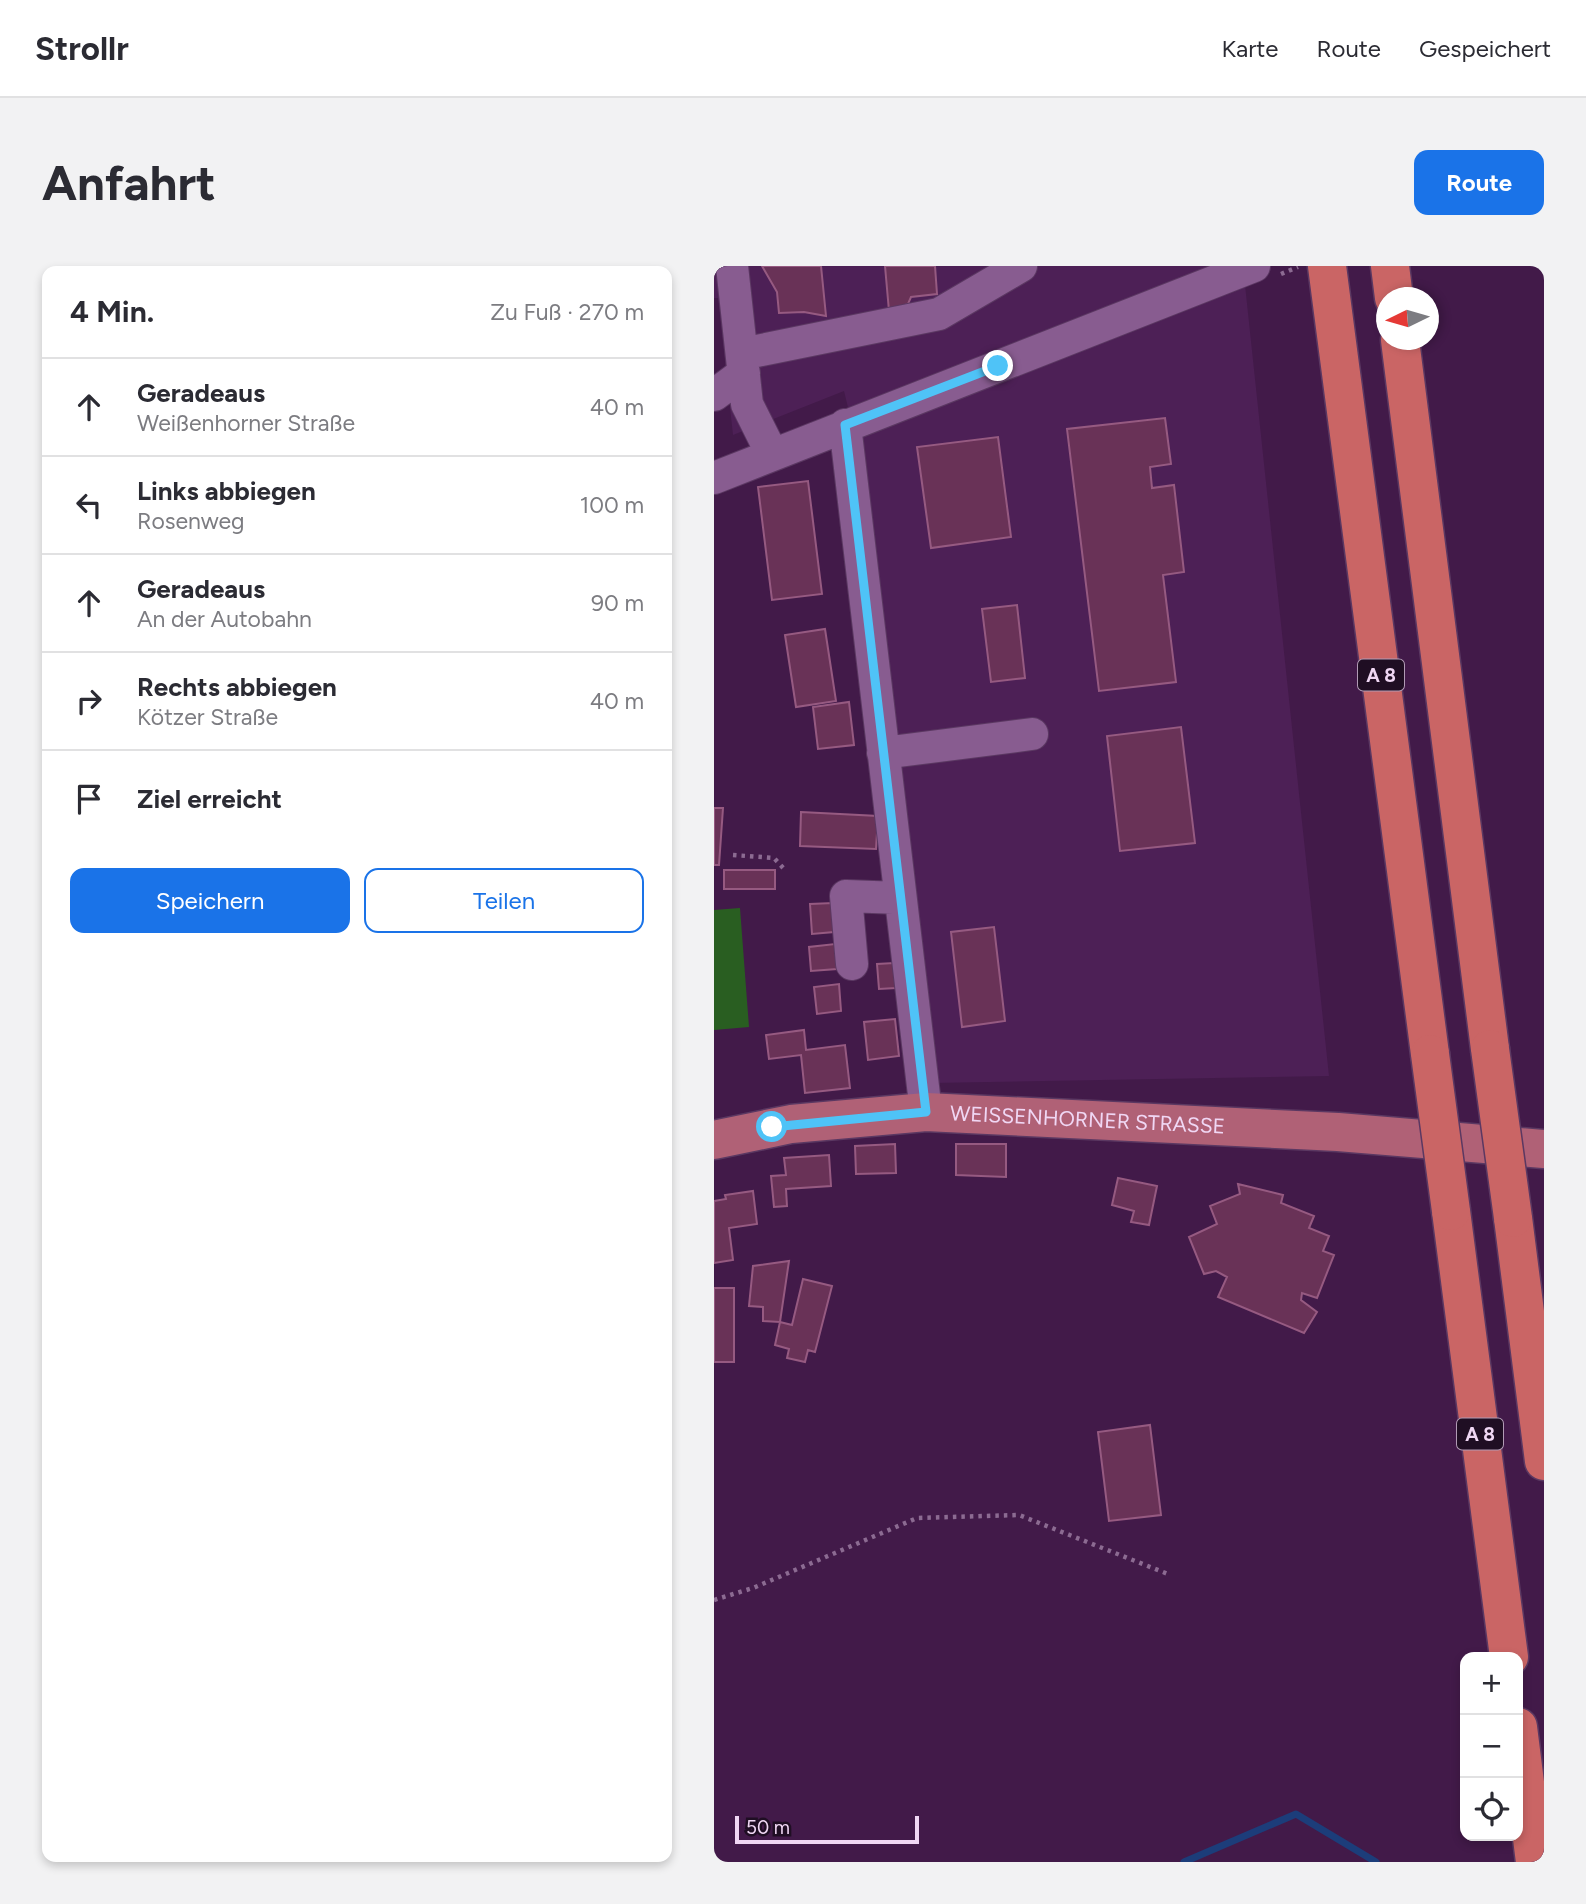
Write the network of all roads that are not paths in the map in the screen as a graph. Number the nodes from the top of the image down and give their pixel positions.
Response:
1 (732, 266) edge
2 (1021, 266) edge
3 (1254, 266) edge
4 (1329, 281) edge
5 (1401, 350) edge
6 (743, 364) junction
7 (714, 395) edge
8 (845, 425) junction
9 (772, 454) junction
10 (714, 478) edge
11 (1032, 734) dead end
12 (883, 753) junction
13 (900, 898) junction
14 (852, 964) dead end
15 (926, 1112) junction
16 (714, 1140) edge
17 (1544, 1149) edge
18 (1544, 1461) edge
19 (1508, 1652) edge
20 (1523, 1767) edge
21 (1535, 1862) edge

1 - 6 street
2 - 6 street
3 - 8 street
4 - 19 highway, A 8, bridge
5 - 18 highway, bridge
6 - 7 street
6 - 9 street
8 - 9 street
8 - 12 street
9 - 10 street
11 - 12 street
12 - 13 street
13 - 14 street
13 - 15 street
15 - 16 main road, WEISSENHORNER STRASSE
15 - 17 main road, WEISSENHORNER STRASSE
20 - 21 highway

